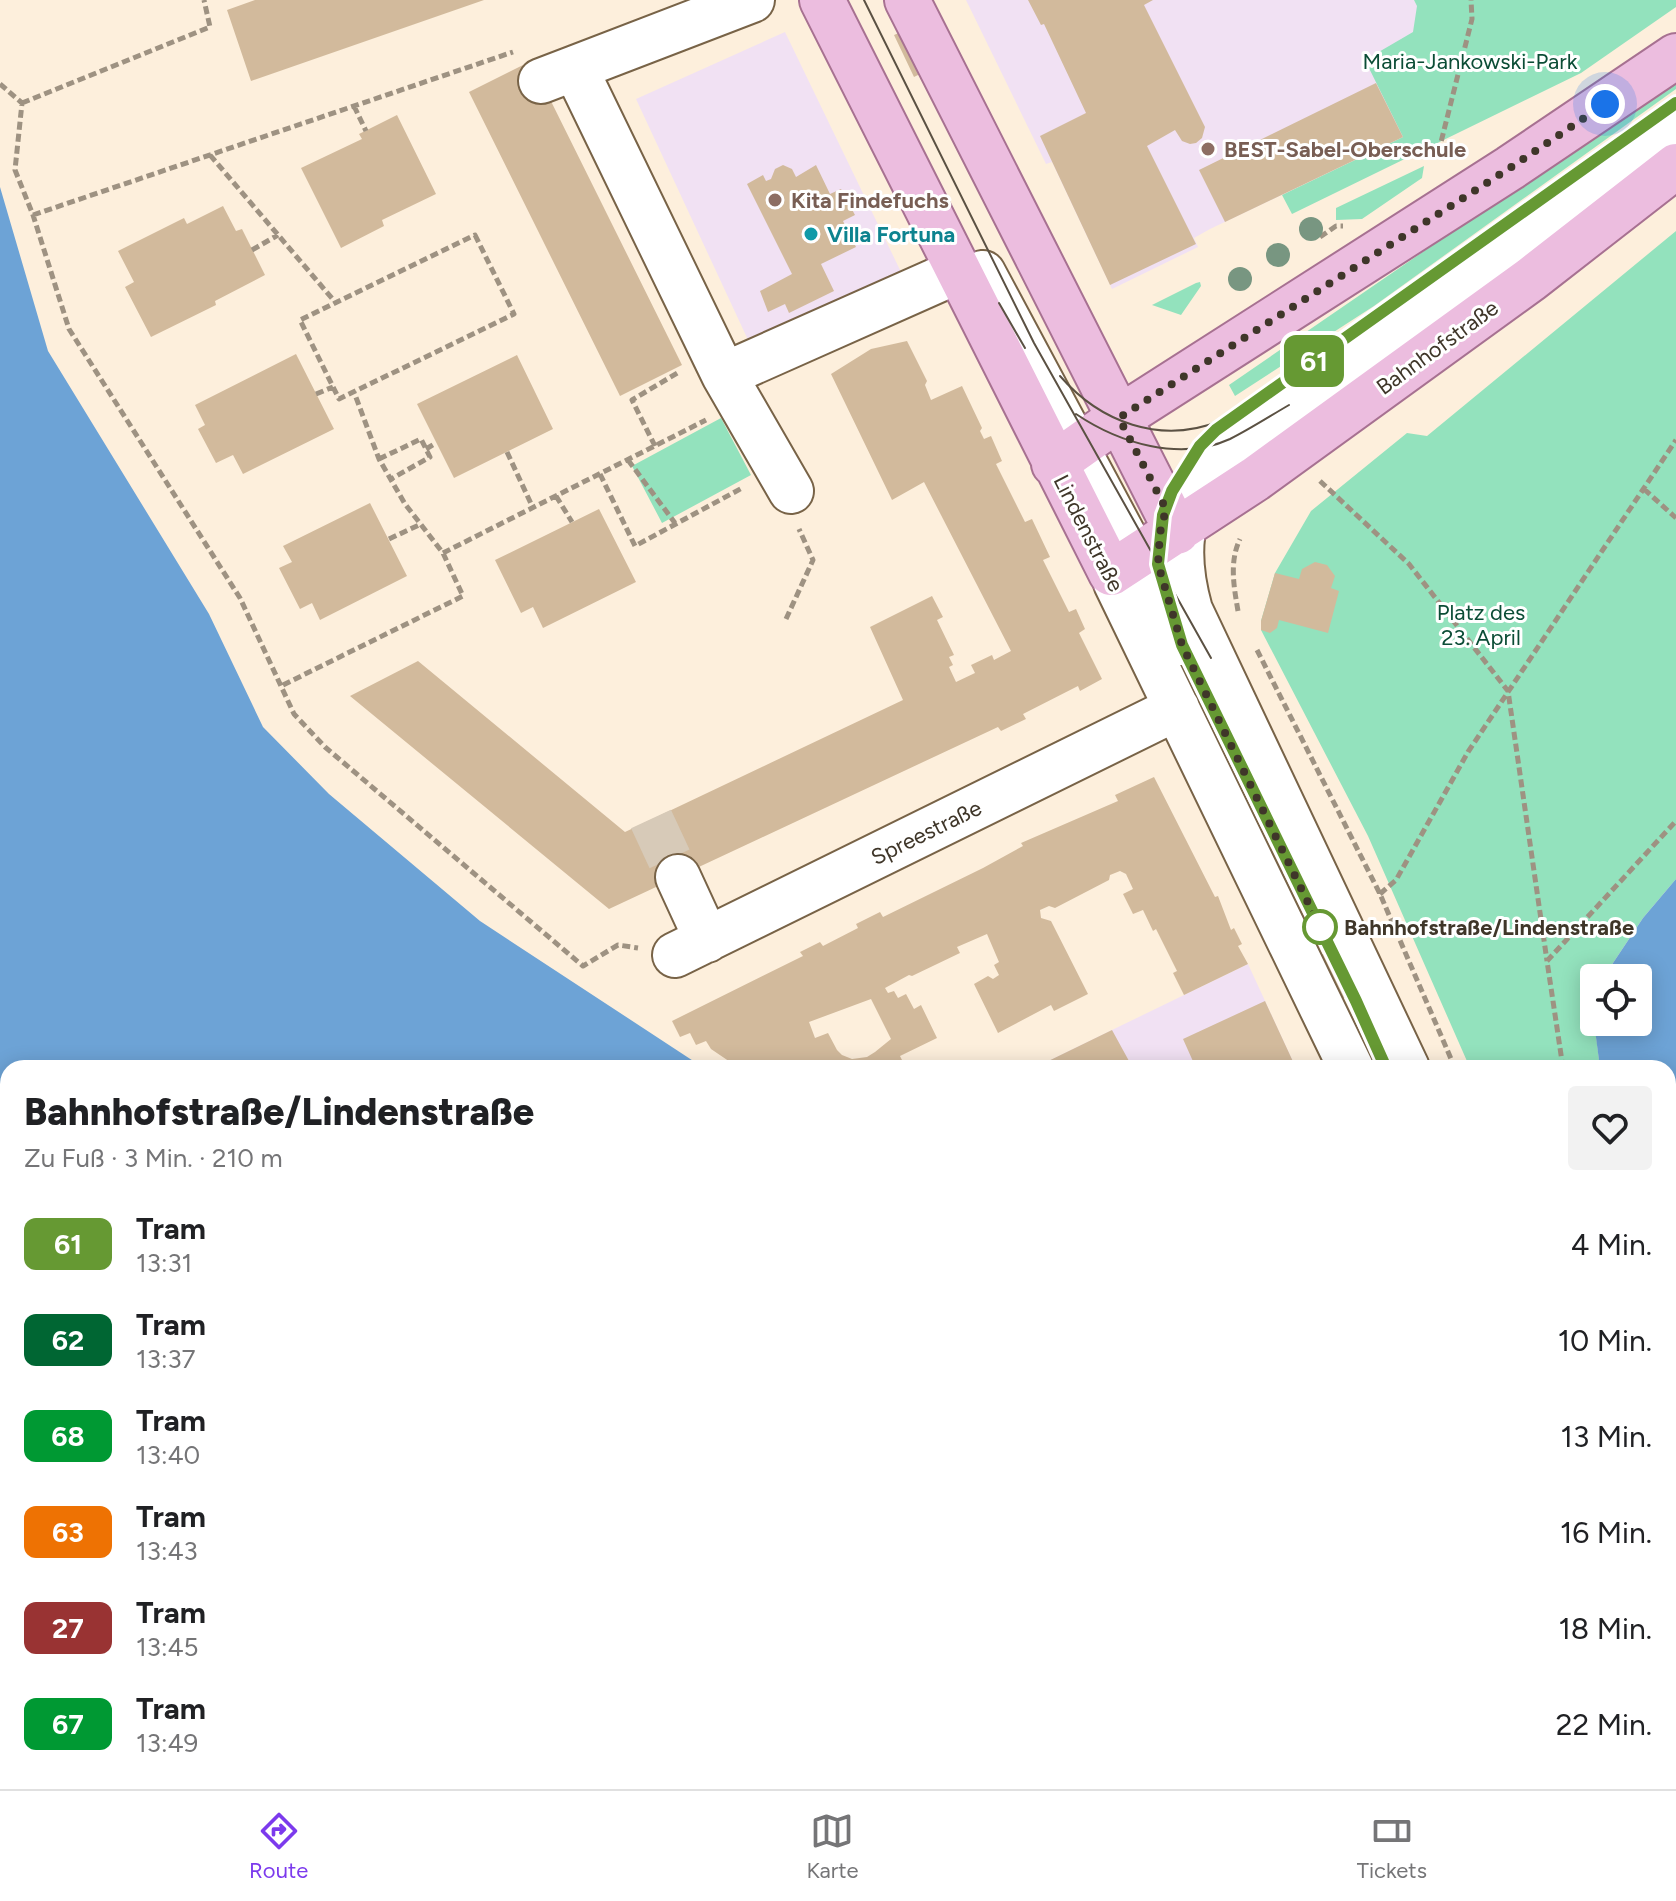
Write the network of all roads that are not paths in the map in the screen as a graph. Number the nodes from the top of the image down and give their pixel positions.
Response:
1 (752, 0) edge
2 (822, 0) edge
3 (845, 0) edge
4 (907, 0) edge
5 (1676, 56) edge
6 (1676, 103) edge
7 (1676, 126) edge
8 (1676, 166) edge
9 (958, 271) junction
10 (726, 376) junction
11 (1119, 418) junction
12 (1065, 456) junction
13 (770, 487) road end
14 (1159, 541) junction
15 (1177, 708) junction
16 (678, 877) tunnel mouth
17 (1347, 1060) edge
18 (1382, 1060) edge
19 (1403, 1060) edge
20 (1427, 1060) edge

1 - 10 street
2 - 9 main road, Lindenstraße
3 - 12 street
4 - 11 main road, Lindenstraße
5 - 11 main road
6 - 14 street
7 - 14 street
8 - 14 main road, Bahnhofstraße
9 - 10 street
9 - 12 main road, Lindenstraße
10 - 13 street
11 - 12 main road
11 - 14 main road, Lindenstraße
12 - 14 main road, Lindenstraße
14 - 15 street, Lindenstraße
14 - 18 street
14 - 19 street
14 - 20 street, Lindenstraße
15 - 16 street, Spreestraße
15 - 17 street, Lindenstraße

